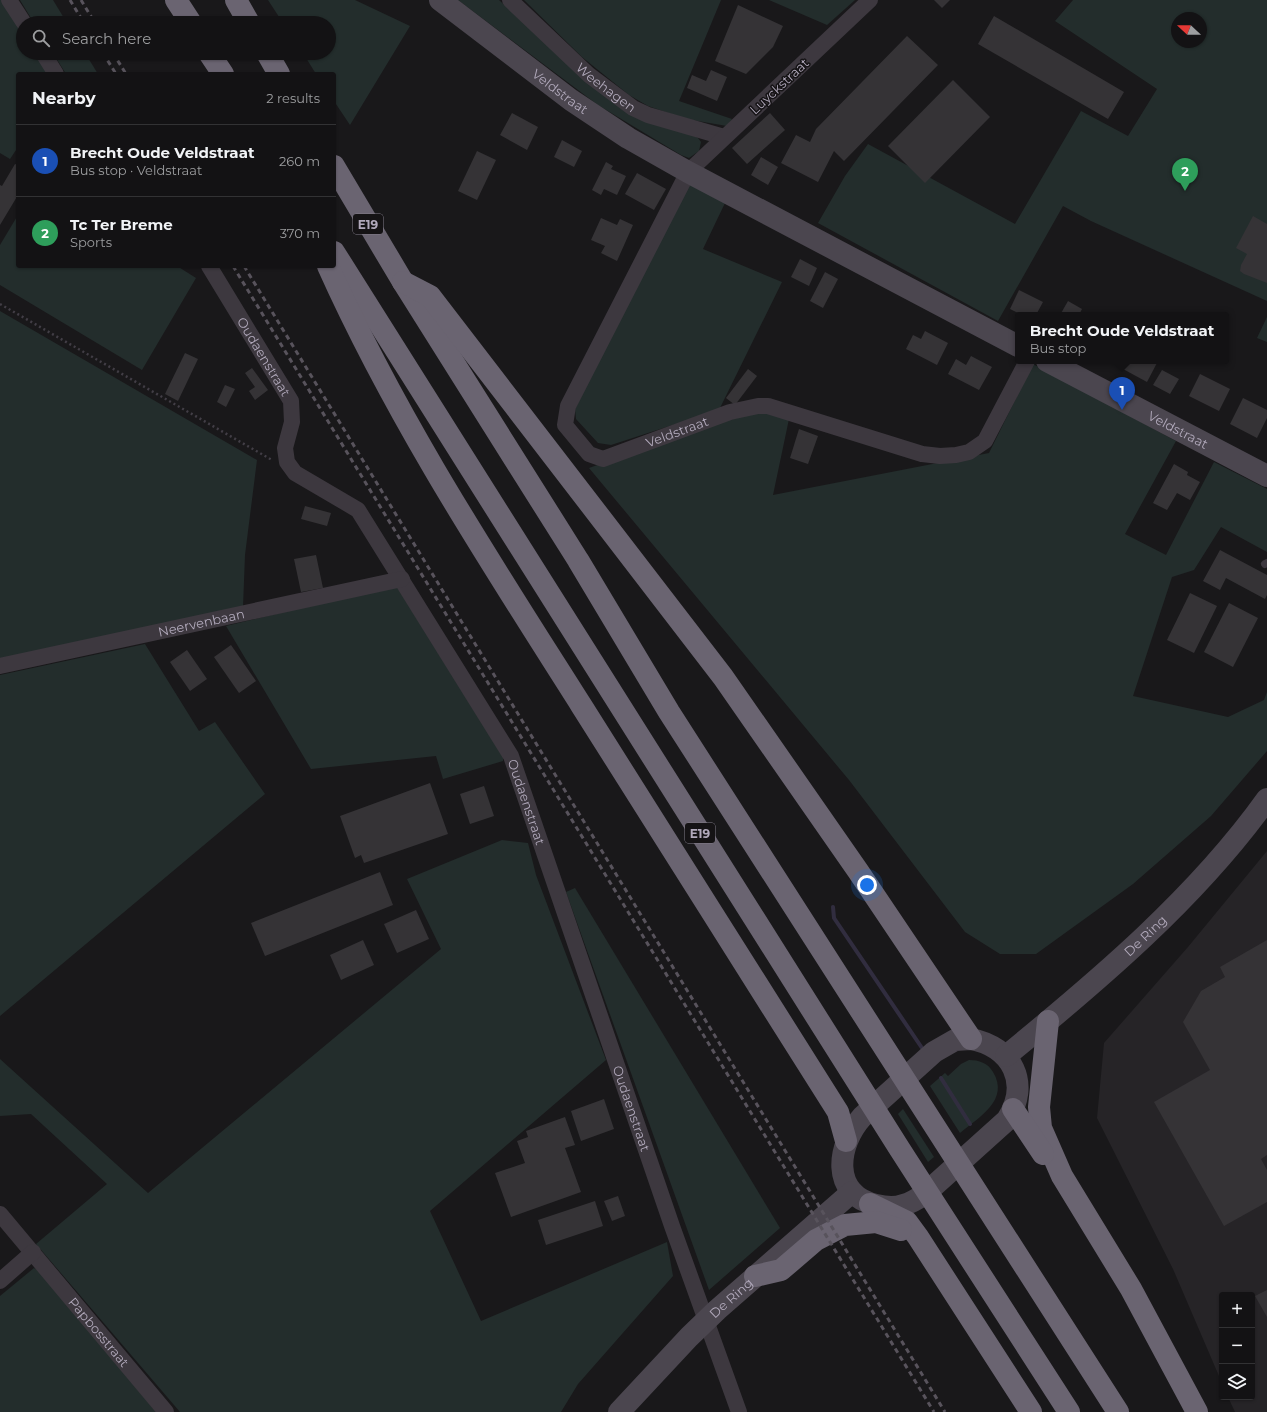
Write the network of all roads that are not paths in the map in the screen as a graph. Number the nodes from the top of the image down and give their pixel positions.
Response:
1 (9, 0) edge
2 (176, 0) edge
3 (236, 0) edge
4 (440, 0) edge
5 (510, 0) edge
6 (870, 0) edge
7 (19, 16) edge
8 (186, 16) edge
9 (245, 16) edge
10 (47, 60) edge
11 (214, 60) edge
12 (271, 60) edge
13 (55, 72) edge
14 (222, 72) edge
15 (278, 72) edge
16 (724, 137) junction
17 (336, 169) edge
18 (688, 172) junction
19 (336, 255) edge
20 (210, 268) edge
21 (329, 268) edge
22 (403, 282) junction
23 (1015, 344) edge
24 (1025, 364) edge
25 (1053, 364) edge
26 (1267, 476) edge
27 (402, 579) junction
28 (0, 666) edge
29 (1267, 799) edge
30 (1048, 1021) junction
31 (965, 1039) junction
32 (1006, 1056) junction
33 (1010, 1114) junction
34 (846, 1140) junction
35 (1062, 1176) junction
36 (861, 1198) junction
37 (0, 1214) edge
38 (918, 1237) junction
39 (33, 1252) junction
40 (755, 1276) junction
41 (0, 1281) edge
42 (166, 1412) edge
43 (619, 1412) edge
44 (739, 1412) edge
45 (1031, 1412) edge
46 (1069, 1412) edge
47 (1118, 1412) edge
48 (1197, 1412) edge

1 - 7 street
2 - 8 highway
3 - 9 highway
4 - 18 main road, Veldstraat
5 - 16 street, Weehagen
6 - 16 street, Luyckstraat
10 - 13 street
11 - 14 highway
12 - 15 highway
16 - 18 street, Luyckstraat
17 - 22 highway, E19
18 - 23 main road, Veldstraat
18 - 24 street, Veldstraat
19 - 46 highway, E19
20 - 27 street, Oudaenstraat
21 - 34 highway
22 - 31 highway
22 - 47 highway, E19
25 - 26 main road, Veldstraat
27 - 28 street, Neervenbaan
27 - 44 street, Oudaenstraat
29 - 30 main road, De Ring
30 - 32 main road, De Ring
30 - 35 highway
31 - 32 main road
31 - 34 main road
32 - 33 main road
33 - 35 highway
33 - 36 main road
34 - 36 main road
35 - 48 highway
36 - 38 highway
36 - 40 main road, De Ring
37 - 39 street, Papbosstraat
38 - 40 highway
38 - 45 highway
39 - 41 street
39 - 42 street, Papbosstraat
40 - 43 main road, De Ring

